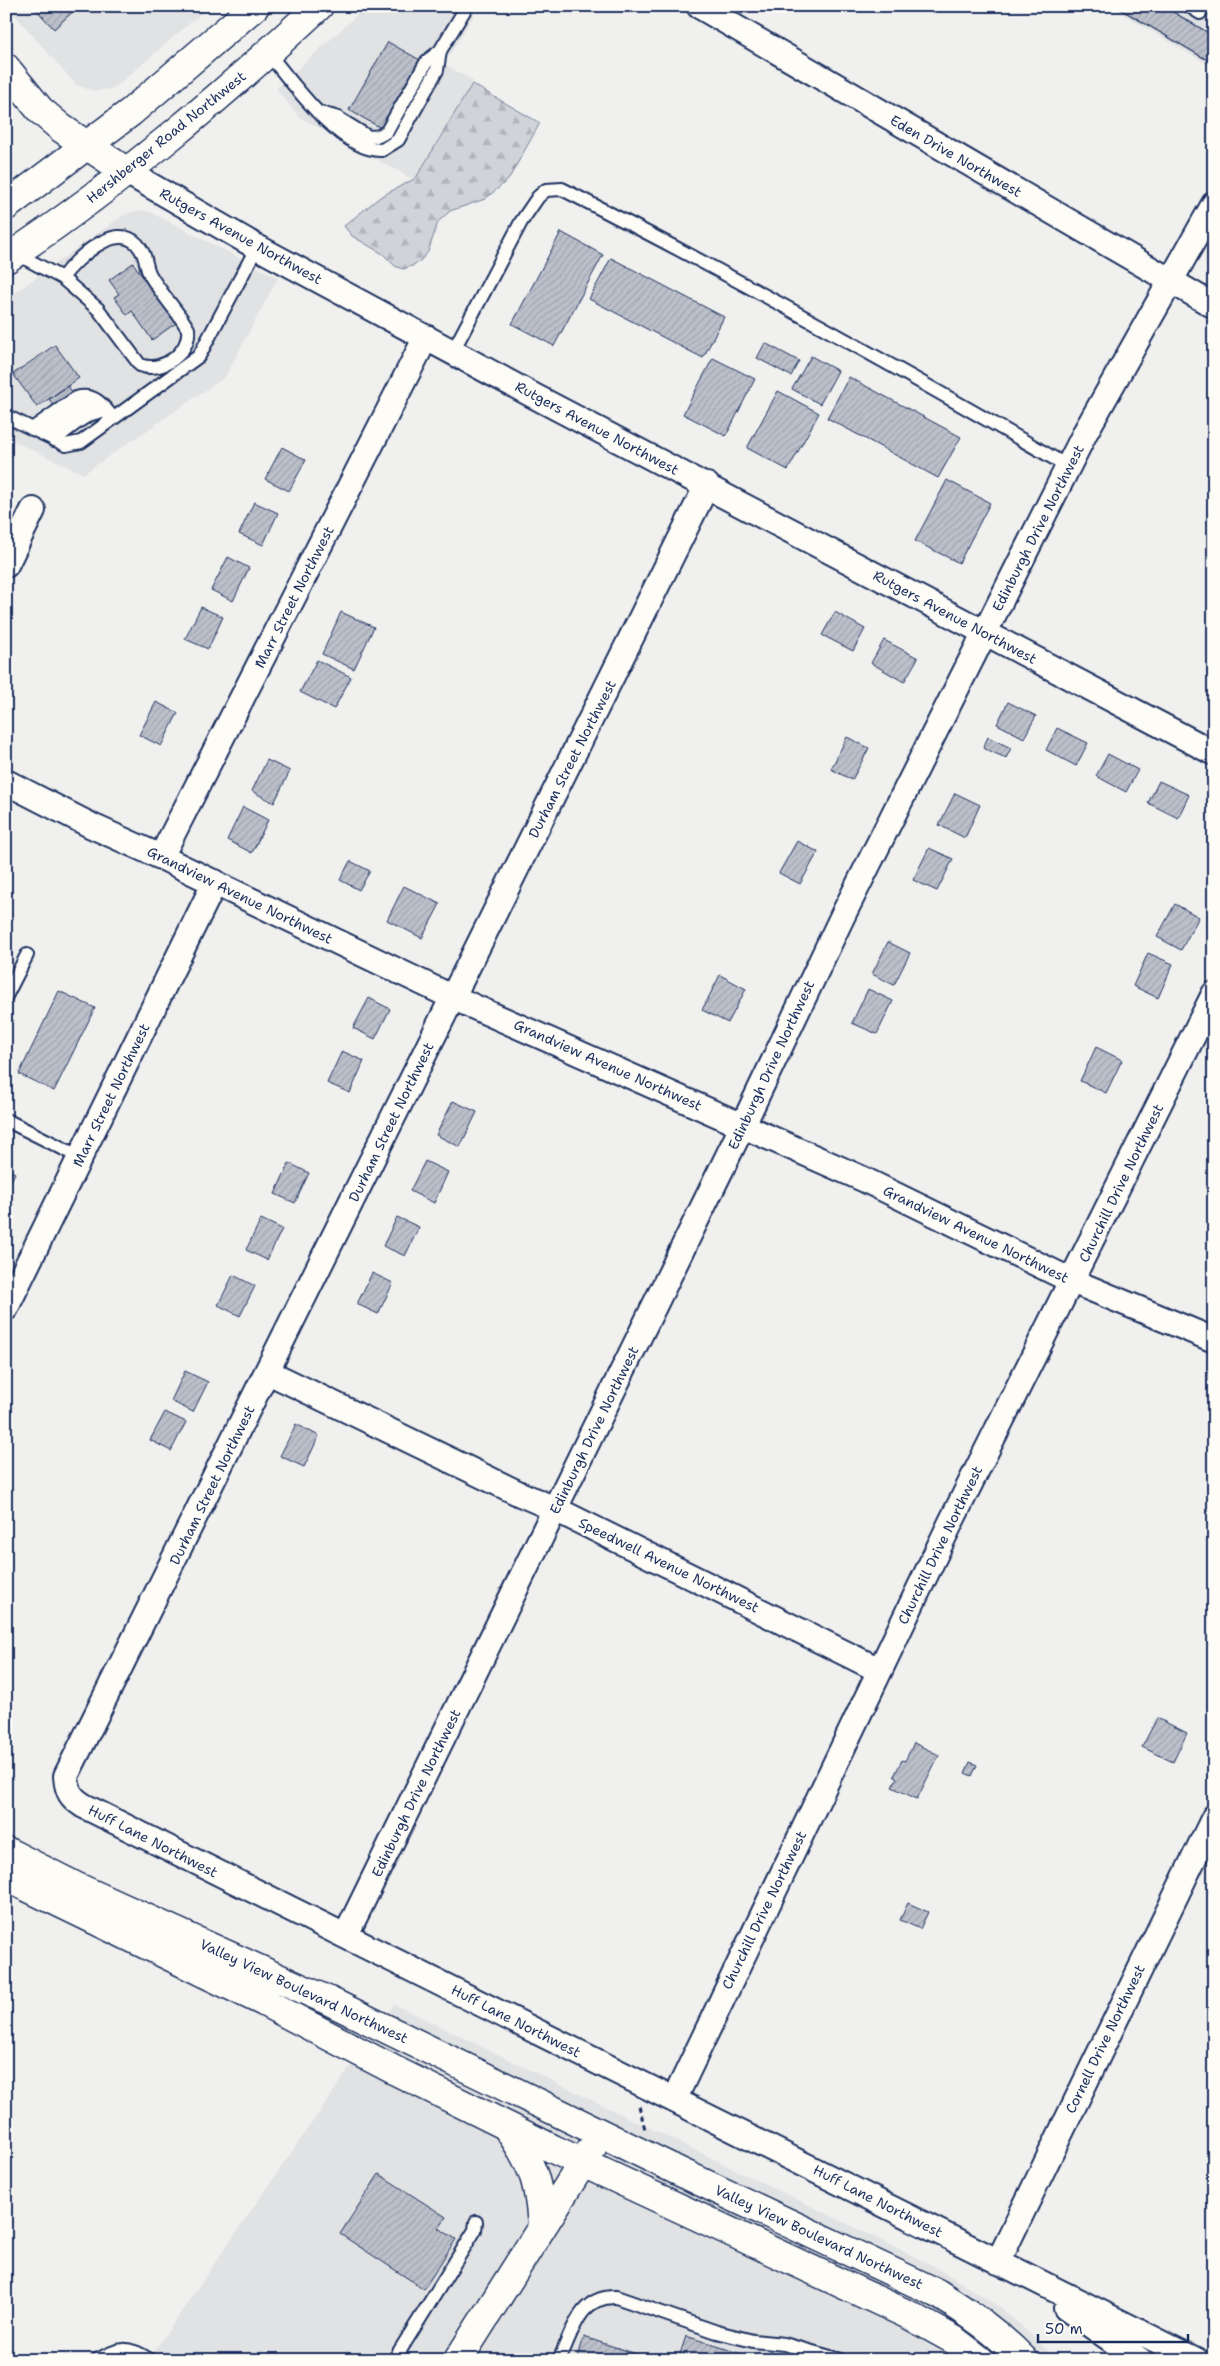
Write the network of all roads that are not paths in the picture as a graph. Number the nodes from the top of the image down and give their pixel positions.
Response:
1 (255, 6) edge
2 (319, 6) edge
3 (467, 6) edge
4 (699, 6) edge
5 (1189, 6) edge
6 (1203, 6) edge
7 (268, 53) junction
8 (6, 68) edge
9 (86, 145) junction
10 (127, 172) junction
11 (1214, 204) edge
12 (6, 206) edge
13 (258, 247) junction
14 (11, 256) edge
15 (62, 278) junction
16 (1169, 280) junction
17 (1214, 306) edge
18 (426, 337) junction
19 (453, 351) junction
20 (109, 413) junction
21 (6, 416) edge
22 (43, 434) junction
23 (1069, 466) junction
24 (708, 485) junction
25 (33, 510) dead end
26 (6, 565) edge
27 (985, 633) junction
28 (1214, 753) edge
29 (6, 782) edge
30 (161, 856) junction
31 (215, 882) junction
32 (27, 955) dead end
33 (1214, 994) edge
34 (6, 996) edge
35 (452, 997) junction
36 (6, 1120) edge
37 (744, 1125) junction
38 (80, 1157) junction
39 (1072, 1281) junction
40 (6, 1308) edge
41 (1214, 1340) edge
42 (268, 1372) junction
43 (555, 1509) junction
44 (879, 1670) junction
45 (75, 1759) joint
46 (1214, 1816) edge
47 (6, 1851) edge
48 (6, 1877) edge
49 (346, 1935) junction
50 (674, 2100) junction
51 (505, 2125) junction
52 (601, 2133) junction
53 (583, 2162) junction
54 (476, 2222) dead end
55 (542, 2227) junction
56 (998, 2262) junction
57 (97, 2360) edge
58 (150, 2360) edge
59 (394, 2360) edge
60 (458, 2360) edge
61 (559, 2360) edge
62 (841, 2360) edge
63 (980, 2360) edge
64 (1024, 2360) edge
65 (1140, 2360) edge
66 (1196, 2360) edge

1 - 9 main road
2 - 7 main road, Hershberger Road Northwest
3 - 7 lane
4 - 16 street, Eden Drive Northwest
5 - 6 lane
7 - 10 main road, Hershberger Road Northwest
8 - 9 main road, Rutgers Avenue Northwest
9 - 10 main road, Rutgers Avenue Northwest
9 - 12 main road
10 - 13 street, Rutgers Avenue Northwest
10 - 14 main road, Hershberger Road Northwest
11 - 16 street, Edinburgh Drive Northwest
13 - 18 street, Rutgers Avenue Northwest
13 - 20 lane
14 - 15 lane
15 - 15 lane
16 - 17 street, Eden Drive Northwest
16 - 23 street, Edinburgh Drive Northwest
18 - 19 street, Rutgers Avenue Northwest
18 - 30 street, Marr Street Northwest
19 - 23 lane
19 - 24 street, Rutgers Avenue Northwest
20 - 22 lane
20 - 22 lane
21 - 22 lane
23 - 27 street, Edinburgh Drive Northwest
24 - 27 street, Rutgers Avenue Northwest
24 - 35 street, Durham Street Northwest
25 - 26 street
27 - 28 street, Rutgers Avenue Northwest
27 - 37 street, Edinburgh Drive Northwest
29 - 30 street, Grandview Avenue Northwest
30 - 31 street, Grandview Avenue Northwest
31 - 35 street, Grandview Avenue Northwest
31 - 38 street, Marr Street Northwest
32 - 34 lane
33 - 39 street, Churchill Drive Northwest
35 - 37 street, Grandview Avenue Northwest
35 - 42 street, Durham Street Northwest
36 - 38 lane
37 - 39 street, Grandview Avenue Northwest
37 - 43 street, Edinburgh Drive Northwest
38 - 40 street, Marr Street Northwest
39 - 41 street, Grandview Avenue Northwest
39 - 44 street, Churchill Drive Northwest
42 - 43 street, Speedwell Avenue Northwest
42 - 45 street, Durham Street Northwest
43 - 44 street, Speedwell Avenue Northwest
43 - 49 street, Edinburgh Drive Northwest
44 - 50 street, Churchill Drive Northwest
45 - 49 street, Huff Lane Northwest
46 - 56 street, Cornell Drive Northwest
47 - 52 main road, Valley View Boulevard Northwest
48 - 51 main road, Valley View Boulevard Northwest
49 - 50 street, Huff Lane Northwest
50 - 56 street, Huff Lane Northwest
51 - 53 main road, Valley View Boulevard Northwest
51 - 55 main road
52 - 53 main road
52 - 64 main road, Valley View Boulevard Northwest
53 - 55 main road
53 - 63 main road, Valley View Boulevard Northwest
54 - 59 lane
55 - 60 main road
56 - 65 street, Huff Lane Northwest
56 - 66 street, Huff Lane Northwest
57 - 58 lane
61 - 62 lane

